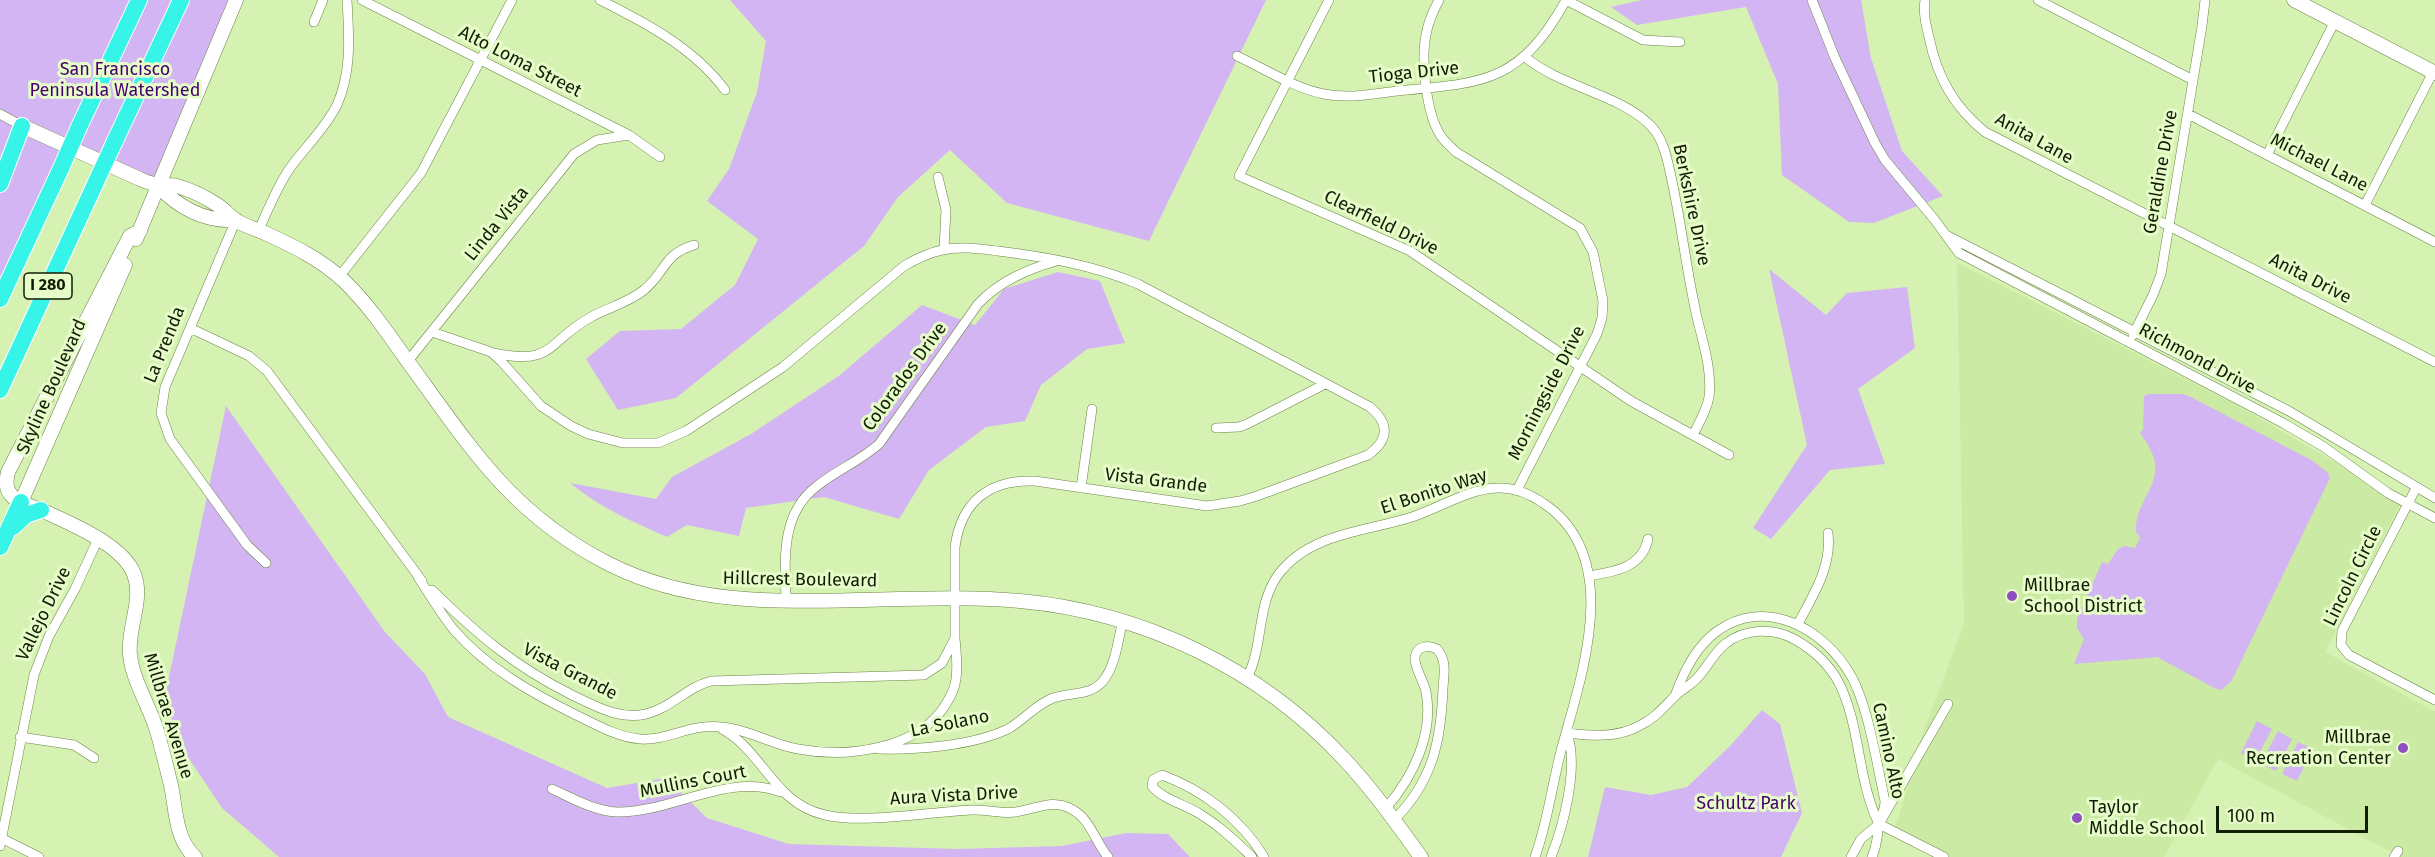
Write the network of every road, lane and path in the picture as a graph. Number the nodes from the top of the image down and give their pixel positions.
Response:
1 (139, 0) edge
2 (181, 0) edge
3 (236, 0) edge
4 (323, 0) edge
5 (347, 0) edge
6 (362, 0) edge
7 (512, 0) edge
8 (600, 0) edge
9 (1329, 0) edge
10 (1439, 0) edge
11 (1566, 0) edge
12 (1812, 0) edge
13 (1924, 0) edge
14 (2038, 0) edge
15 (2205, 0) edge
16 (2294, 0) edge
17 (2335, 21) junction
18 (314, 22) dead end
19 (1680, 42) dead end
20 (1237, 56) dead end
21 (1525, 57) junction
22 (481, 60) junction
23 (2434, 72) edge
24 (1288, 80) junction
25 (2193, 80) junction
26 (1427, 89) junction
27 (725, 90) dead end
28 (0, 114) edge
29 (2187, 114) junction
30 (22, 126) junction
31 (629, 135) junction
32 (2267, 155) junction
33 (660, 157) dead end
34 (938, 177) dead end
35 (0, 184) edge
36 (157, 185) junction
37 (2365, 205) junction
38 (236, 220) junction
39 (2168, 228) junction
40 (259, 230) junction
41 (140, 231) junction
42 (1944, 233) junction
43 (2435, 242) edge
44 (694, 245) dead end
45 (944, 249) junction
46 (1060, 260) junction
47 (339, 277) junction
48 (0, 299) edge
49 (190, 328) junction
50 (2135, 331) junction
51 (432, 332) junction
52 (2129, 342) junction
53 (490, 352) junction
54 (408, 361) junction
55 (2435, 362) edge
56 (1580, 367) junction
57 (1325, 384) junction
58 (0, 390) edge
59 (1092, 409) dead end
60 (1216, 428) dead end
61 (1693, 435) junction
62 (1729, 455) dead end
63 (1081, 488) junction
64 (2416, 488) junction
65 (1517, 490) junction
66 (2435, 498) edge
67 (21, 502) junction
68 (2408, 504) junction
69 (40, 510) junction
70 (2435, 518) edge
71 (1828, 533) dead end
72 (98, 539) junction
73 (1648, 539) dead end
74 (2, 543) edge
75 (266, 563) dead end
76 (1588, 576) junction
77 (418, 577) junction
78 (956, 598) junction
79 (786, 601) junction
80 (1123, 620) junction
81 (1798, 624) junction
82 (955, 638) junction
83 (1247, 678) junction
84 (1675, 696) junction
85 (2435, 700) edge
86 (1948, 704) dead end
87 (713, 726) junction
88 (1568, 733) junction
89 (20, 736) junction
90 (869, 749) junction
91 (94, 758) dead end
92 (552, 789) dead end
93 (783, 792) junction
94 (1386, 808) junction
95 (1394, 820) junction
96 (1879, 824) junction
97 (1, 842) edge
98 (39, 857) edge
99 (195, 857) edge
100 (1108, 857) edge
101 (1252, 857) edge
102 (1264, 857) edge
103 (1421, 857) edge
104 (1534, 857) edge
105 (1551, 857) edge
106 (1851, 857) edge
107 (1872, 857) edge
108 (1944, 857) edge

1 - 48 highway, I 280, bridge
2 - 58 highway, I 280, bridge
3 - 36 street, Skyline Boulevard
4 - 18 street
5 - 40 street
6 - 22 street, Alto Loma Street
7 - 22 street
8 - 27 street
9 - 24 street, Clearfield Drive
10 - 26 street, Morningside Drive
11 - 19 street
11 - 21 street, Tioga Drive
12 - 42 street, Richmond Drive
13 - 39 street, Anita Lane
14 - 25 street
15 - 25 street, Geraldine Drive
16 - 17 street
17 - 23 street
17 - 32 street
20 - 24 street, Tioga Drive
21 - 26 street, Tioga Drive
21 - 61 street, Berkshire Drive
22 - 31 street, Alto Loma Street
22 - 47 street
23 - 37 street
24 - 26 street, Tioga Drive
24 - 56 street, Clearfield Drive
25 - 29 street, Geraldine Drive
26 - 56 street, Morningside Drive
28 - 30 street
29 - 32 street, Michael Lane
29 - 39 street, Geraldine Drive
30 - 35 highway
30 - 36 street, Hillcrest Boulevard
31 - 33 street, Alto Loma Street
31 - 51 street, Linda Vista
32 - 37 street, Michael Lane
34 - 45 street
36 - 38 street, Hillcrest Boulevard
36 - 41 street, Skyline Boulevard
37 - 43 street, Michael Lane
38 - 40 street, Hillcrest Boulevard
38 - 49 street, La Prenda
39 - 50 street, Geraldine Drive
39 - 55 street, Anita Drive
40 - 47 street, Hillcrest Boulevard
41 - 67 street, Skyline Boulevard
41 - 67 street, Skyline Boulevard
42 - 50 street, Richmond Drive
42 - 52 street, Richmond Drive
44 - 53 street
45 - 46 street, Vista Grande
45 - 53 street, Vista Grande
46 - 57 street, Vista Grande
46 - 79 street, Colorados Drive
47 - 54 street, Hillcrest Boulevard
49 - 75 street, La Prenda
49 - 77 street, Vista Grande
50 - 52 street, Geraldine Drive
50 - 64 street, Richmond Drive
51 - 53 street, Vista Grande
51 - 54 street, Linda Vista
52 - 68 street, Richmond Drive
54 - 79 street, Hillcrest Boulevard
56 - 61 street, Clearfield Drive
56 - 65 street, Morningside Drive
57 - 60 street
57 - 63 street, Vista Grande
59 - 63 street
61 - 62 street, Clearfield Drive
63 - 78 street, Vista Grande
64 - 66 street, Richmond Drive
64 - 68 street, Lincoln Circle
65 - 76 street, El Bonito Way
65 - 83 street, El Bonito Way
67 - 69 street, Millbrae Avenue
67 - 74 highway
68 - 70 street, Richmond Drive
68 - 85 street, Lincoln Circle
69 - 72 street, Millbrae Avenue
69 - 74 highway
71 - 81 street
72 - 89 street, Vallejo Drive
72 - 99 street, Millbrae Avenue
73 - 76 street
76 - 88 street, El Bonito Way
77 - 82 street, Vista Grande
77 - 87 street
78 - 79 street, Hillcrest Boulevard
78 - 80 street, Hillcrest Boulevard
78 - 82 street, Vista Grande
80 - 83 street, Hillcrest Boulevard
80 - 90 street, La Solano
81 - 84 street, Camino Alto
81 - 96 street, Camino Alto
82 - 90 street
83 - 94 street, Hillcrest Boulevard
84 - 88 street, Camino Alto
84 - 96 street, Camino Alto
86 - 96 street
87 - 90 street
87 - 93 street, Mullins Court
88 - 104 street, El Bonito Way
88 - 105 street, El Bonito Way
89 - 91 street
89 - 97 street, Vallejo Drive
92 - 93 street, Mullins Court
93 - 100 street, Aura Vista Drive
94 - 95 street, Hillcrest Boulevard
94 - 95 street
95 - 103 street, Hillcrest Boulevard
96 - 106 street
96 - 107 street
96 - 108 street
97 - 98 street
101 - 102 street

